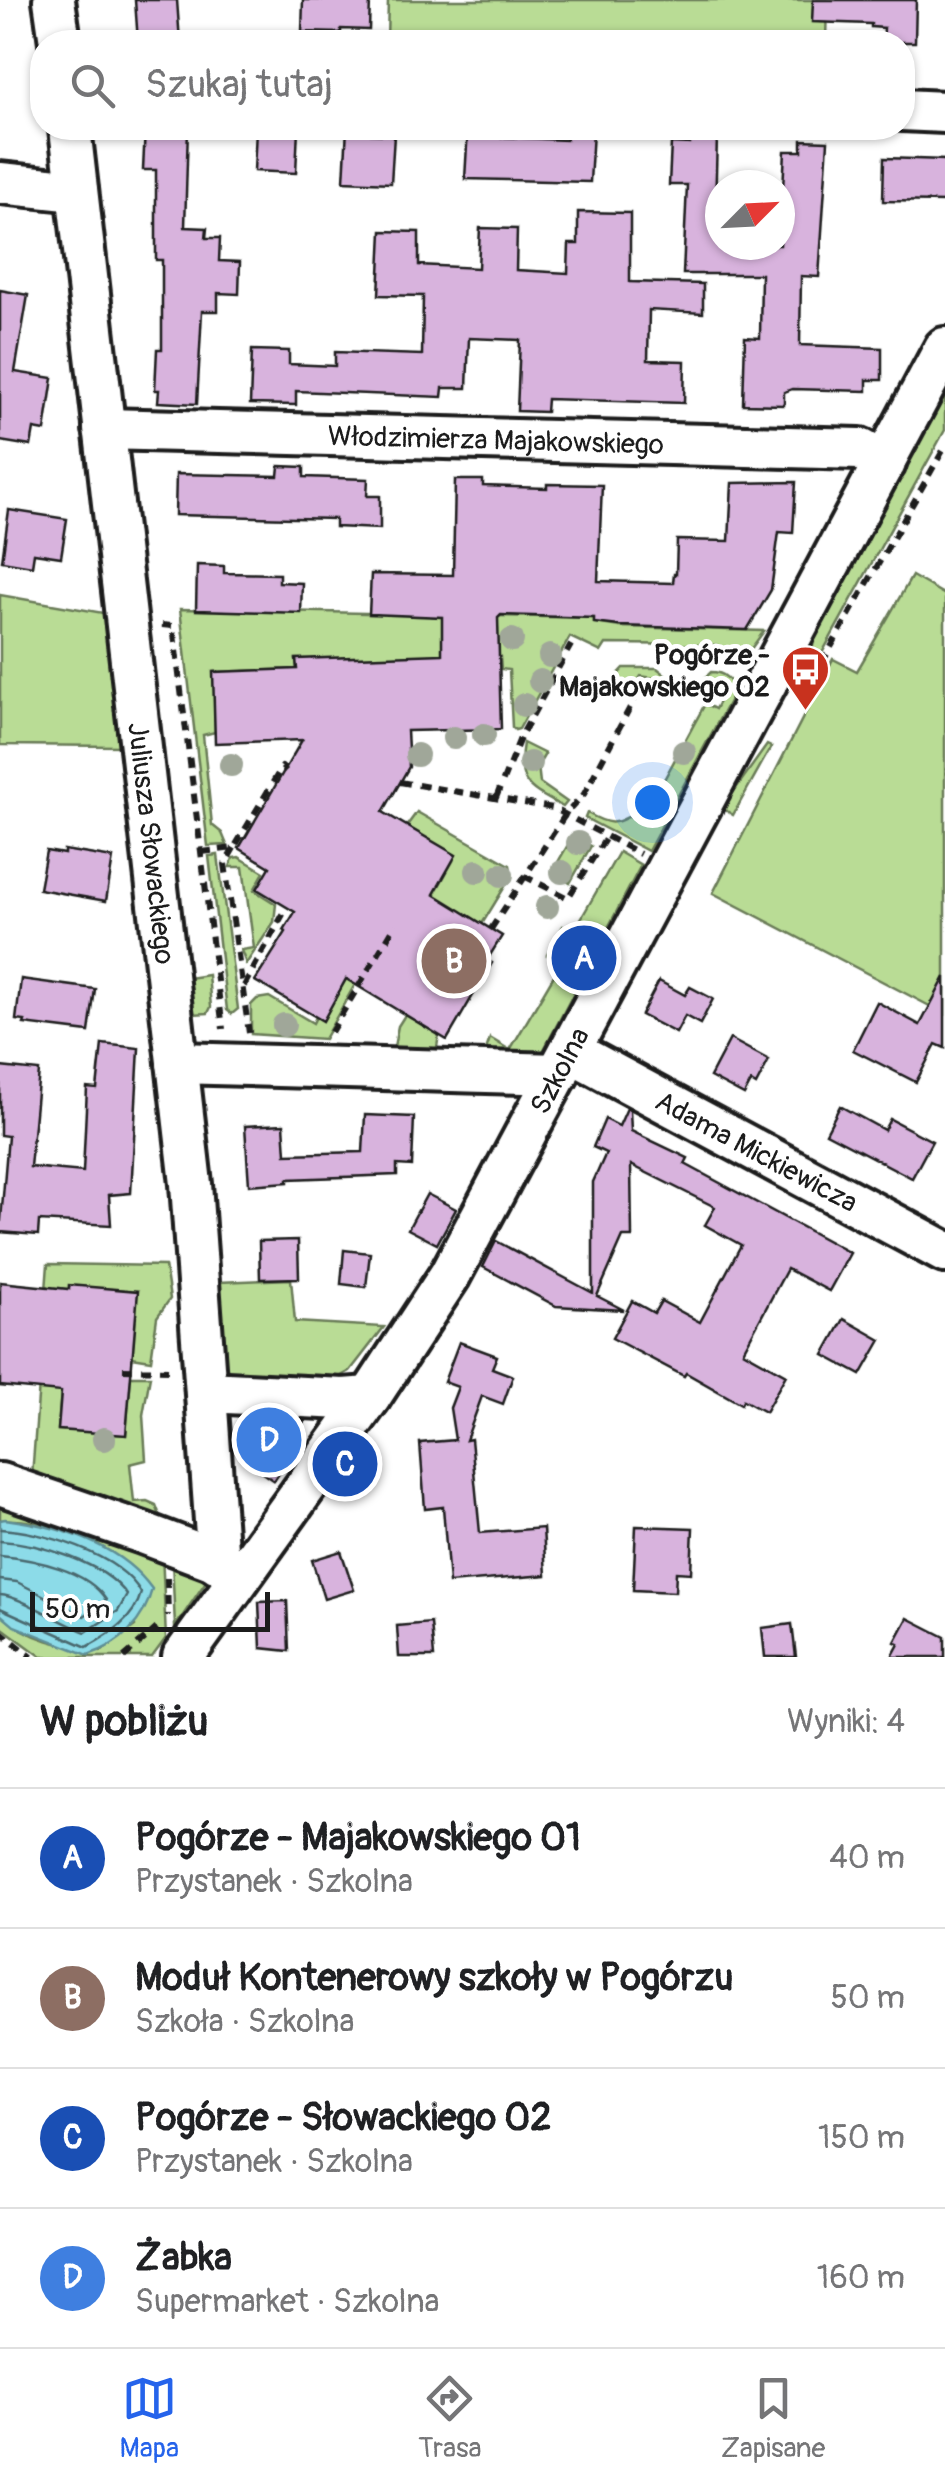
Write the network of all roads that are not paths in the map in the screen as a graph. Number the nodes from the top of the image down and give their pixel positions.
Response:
1 (54, 0) edge
2 (58, 30) edge
3 (915, 111) edge
4 (945, 112) edge
5 (71, 140) edge
6 (0, 183) edge
7 (77, 191) junction
8 (945, 348) edge
9 (104, 429) junction
10 (885, 463) junction
11 (177, 1063) junction
12 (564, 1063) junction
13 (945, 1252) edge
14 (207, 1392) junction
15 (370, 1397) junction
16 (0, 1484) edge
17 (230, 1567) junction
18 (176, 1644) edge

1 - 2 street
3 - 4 street
5 - 7 street, Juliusza Słowackiego
6 - 7 street
7 - 9 street, Juliusza Słowackiego
8 - 10 street, Szkolna
9 - 10 street, Włodzimierza Majakowskiego
9 - 11 street, Juliusza Słowackiego
10 - 12 street, Szkolna
11 - 12 street
11 - 14 street, Juliusza Słowackiego
12 - 13 street, Adama Mickiewicza
12 - 15 street, Szkolna
14 - 15 street
14 - 17 street, Juliusza Słowackiego
15 - 17 street, Szkolna
16 - 17 street
17 - 18 street, Szkolna

